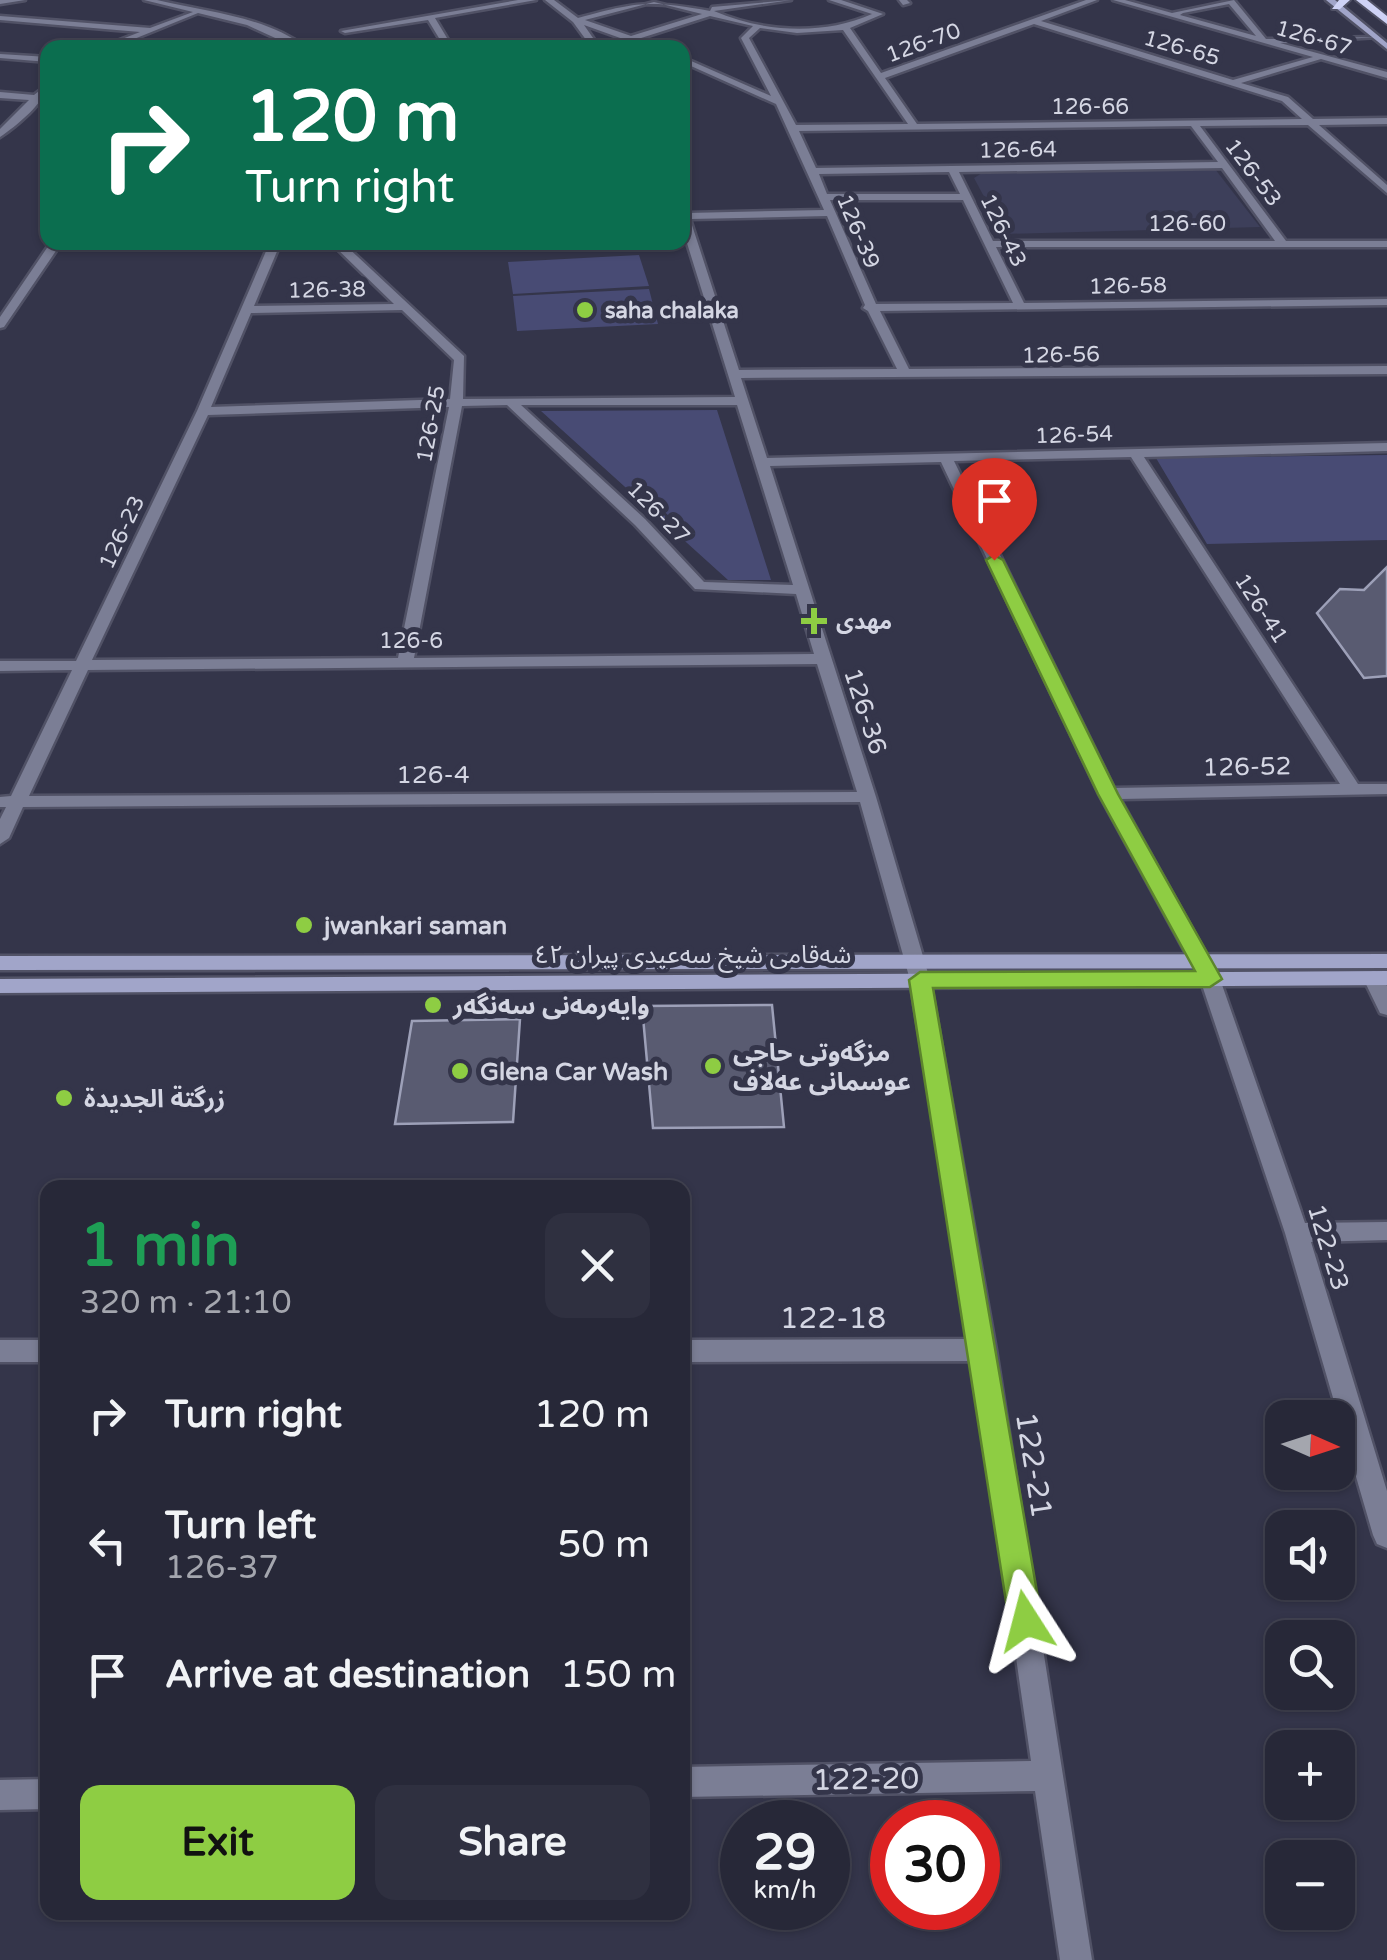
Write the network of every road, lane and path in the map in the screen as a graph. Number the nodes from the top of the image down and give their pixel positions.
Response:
1 (21, 0) edge
2 (148, 0) edge
3 (197, 0) edge
4 (532, 0) edge
5 (550, 0) edge
6 (654, 0) edge
7 (788, 0) edge
8 (833, 0) edge
9 (1093, 0) edge
10 (1117, 0) edge
11 (1147, 0) edge
12 (1229, 0) edge
13 (1361, 0) edge
14 (0, 2) edge
15 (1337, 2) edge
16 (710, 11) junction
17 (197, 13) junction
18 (1177, 14) junction
19 (430, 17) junction
20 (0, 18) edge
21 (576, 20) junction
22 (1032, 21) junction
23 (1387, 21) edge
24 (756, 28) junction
25 (846, 28) junction
26 (149, 30) junction
27 (345, 31) dead end
28 (1374, 37) junction
29 (635, 38) junction
30 (123, 40) edge
31 (293, 40) edge
32 (444, 40) edge
33 (590, 40) edge
34 (639, 40) edge
35 (1264, 41) junction
36 (1387, 48) edge
37 (0, 56) edge
38 (1320, 57) junction
39 (40, 59) edge
40 (690, 63) edge
41 (1387, 75) edge
42 (879, 77) junction
43 (1237, 81) junction
44 (0, 95) edge
45 (40, 96) edge
46 (38, 98) junction
47 (778, 102) junction
48 (1387, 121) edge
49 (1315, 122) junction
50 (1194, 125) junction
51 (793, 128) junction
52 (914, 128) junction
53 (0, 134) edge
54 (1225, 165) junction
55 (953, 170) junction
56 (812, 171) junction
57 (1387, 190) edge
58 (824, 197) junction
59 (966, 197) junction
60 (690, 213) edge
61 (830, 213) junction
62 (690, 232) edge
63 (1282, 242) junction
64 (987, 244) junction
65 (1387, 244) edge
66 (52, 250) edge
67 (273, 250) edge
68 (344, 250) edge
69 (1387, 302) edge
70 (1020, 306) junction
71 (405, 307) junction
72 (869, 308) junction
73 (250, 310) junction
74 (0, 325) edge
75 (1387, 370) edge
76 (735, 374) junction
77 (906, 375) junction
78 (510, 401) junction
79 (744, 401) junction
80 (456, 403) junction
81 (203, 412) junction
82 (1387, 448) edge
83 (1134, 451) junction
84 (946, 459) junction
85 (762, 462) junction
86 (803, 590) junction
87 (823, 659) junction
88 (405, 662) junction
89 (82, 665) junction
90 (0, 666) edge
91 (1352, 789) junction
92 (1387, 789) edge
93 (1108, 794) junction
94 (867, 797) junction
95 (9, 802) edge
96 (0, 838) edge
97 (1387, 961) edge
98 (0, 964) edge
99 (1204, 970) junction
100 (917, 971) junction
101 (1380, 978) edge
102 (0, 986) edge
103 (1387, 1008) edge
104 (1387, 1231) edge
105 (1297, 1233) junction
106 (690, 1350) edge
107 (984, 1350) junction
108 (0, 1352) edge
109 (40, 1352) edge
110 (1386, 1531) edge
111 (1049, 1776) junction
112 (690, 1782) edge
113 (40, 1794) edge
114 (0, 1795) edge
115 (1076, 1960) edge

1 - 14 street
2 - 17 street
3 - 17 street
4 - 19 street
5 - 21 street
6 - 16 street
6 - 21 street
7 - 16 street
8 - 25 street
9 - 22 street, 126-70
10 - 18 street, 126-67
11 - 18 street
12 - 18 street
12 - 35 street
13 - 23 highway
15 - 28 main road
16 - 24 street
16 - 29 street
17 - 26 street
17 - 31 street
18 - 35 street, 126-67
19 - 27 street
19 - 32 street
20 - 26 street
21 - 29 street
21 - 33 street
22 - 42 street, 126-70
22 - 43 street, 126-65
24 - 25 street
24 - 47 street, 126-39
25 - 42 street
26 - 30 street
28 - 35 street
28 - 36 main road
29 - 34 street
35 - 38 street, 126-67
37 - 39 street
38 - 41 street, 126-67
38 - 43 street
40 - 47 street
42 - 52 street
43 - 49 street, 126-65
44 - 46 street
45 - 46 street
46 - 53 street
47 - 51 street, 126-39
48 - 49 street, 126-66
49 - 50 street, 126-66
49 - 57 street, 126-65
50 - 52 street, 126-66
50 - 54 street, 126-53
51 - 52 street, 126-66
51 - 56 street, 126-39
54 - 55 street, 126-64
54 - 63 street, 126-53
55 - 56 street, 126-64
55 - 59 street, 126-43
56 - 58 street, 126-39
58 - 59 street
58 - 61 street, 126-39
59 - 64 street, 126-43
60 - 61 street
61 - 72 street, 126-39
62 - 76 street, 126-36
63 - 64 street, 126-60
63 - 65 street, 126-60
64 - 70 street, 126-43
66 - 74 street
67 - 73 street, 126-23
68 - 71 street, 126-25
69 - 70 street, 126-58
70 - 72 street, 126-58
71 - 73 street, 126-38
71 - 80 street, 126-25
72 - 77 street, 126-39
73 - 81 street, 126-23
75 - 77 street, 126-56
76 - 77 street, 126-56
76 - 79 street, 126-36
78 - 79 street
78 - 80 street
78 - 86 street, 126-27
79 - 85 street, 126-36
80 - 81 street
80 - 88 street, 126-25
81 - 89 street, 126-23
82 - 83 street, 126-54
83 - 84 street, 126-54
83 - 91 street, 126-41
84 - 85 street, 126-54
84 - 93 street, 122-23
85 - 86 street, 126-36
86 - 87 street, 126-36
87 - 88 street, 126-6
87 - 94 street, 126-36
88 - 89 street, 126-6
89 - 90 street, 126-6
89 - 95 street, 126-23
91 - 92 street, 126-52
91 - 93 street, 126-52
93 - 99 street, 122-23
94 - 95 street, 126-4
94 - 100 street, 126-36
95 - 96 street, 126-23
97 - 99 main road, شەقامی شیخ سەعیدی پیران ٤٢
98 - 100 main road, شەقامی شیخ سەعیدی پیران ٤٢
99 - 100 main road, شەقامی شیخ سەعیدی پیران ٤٢
99 - 101 main road, شەقامی شیخ سەعیدی پیران ٤٢
99 - 105 street, 122-23
100 - 102 main road, شەقامی شیخ سەعیدی پیران ٤٢
100 - 107 street, 122-21
101 - 103 street
104 - 105 street
105 - 110 street, 122-23
106 - 107 street, 122-18
107 - 111 street, 122-21
108 - 109 street
111 - 112 street, 122-20
111 - 115 street, 122-21
113 - 114 street

